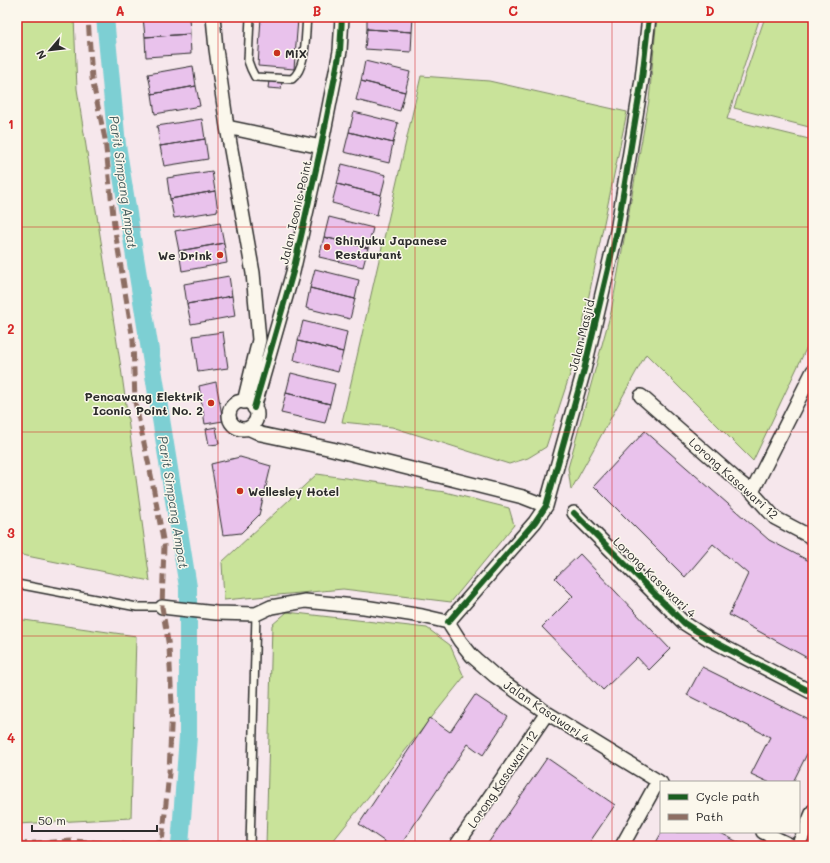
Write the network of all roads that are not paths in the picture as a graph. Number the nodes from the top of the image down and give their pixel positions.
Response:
1 (213, 17) edge
2 (250, 17) edge
3 (307, 17) edge
4 (342, 17) edge
5 (649, 17) edge
6 (227, 127) junction
7 (321, 147) junction
8 (813, 371) edge
9 (642, 396) dead end
10 (249, 405) junction
11 (248, 428) junction
12 (752, 492) junction
13 (546, 506) junction
14 (574, 513) dead end
15 (813, 538) edge
16 (17, 584) edge
17 (167, 607) joint
18 (256, 614) junction
19 (448, 622) junction
20 (813, 693) edge
21 (547, 713) junction
22 (659, 782) edge
23 (813, 811) edge
24 (765, 833) edge
25 (625, 845) edge
26 (250, 846) edge
27 (456, 846) edge
28 (792, 846) edge
29 (798, 846) edge

1 - 6 street
2 - 3 lane
4 - 7 street, Jalan Iconic Point
5 - 13 street, Jalan Masjid
6 - 7 street
6 - 10 street
7 - 10 street, Jalan Iconic Point
8 - 12 street
9 - 12 street, Lorong Kasawari 12
10 - 11 street
10 - 11 street
11 - 13 street
12 - 15 street, Lorong Kasawari 12
13 - 19 street, Jalan Masjid
14 - 20 street, Lorong Kasawari 4
16 - 17 lane
17 - 18 street
18 - 19 street
18 - 26 lane
19 - 21 street, Jalan Kasawari 4
21 - 22 street, Jalan Kasawari 4
21 - 27 street, Lorong Kasawari 12
22 - 25 street
23 - 29 street
24 - 28 street

